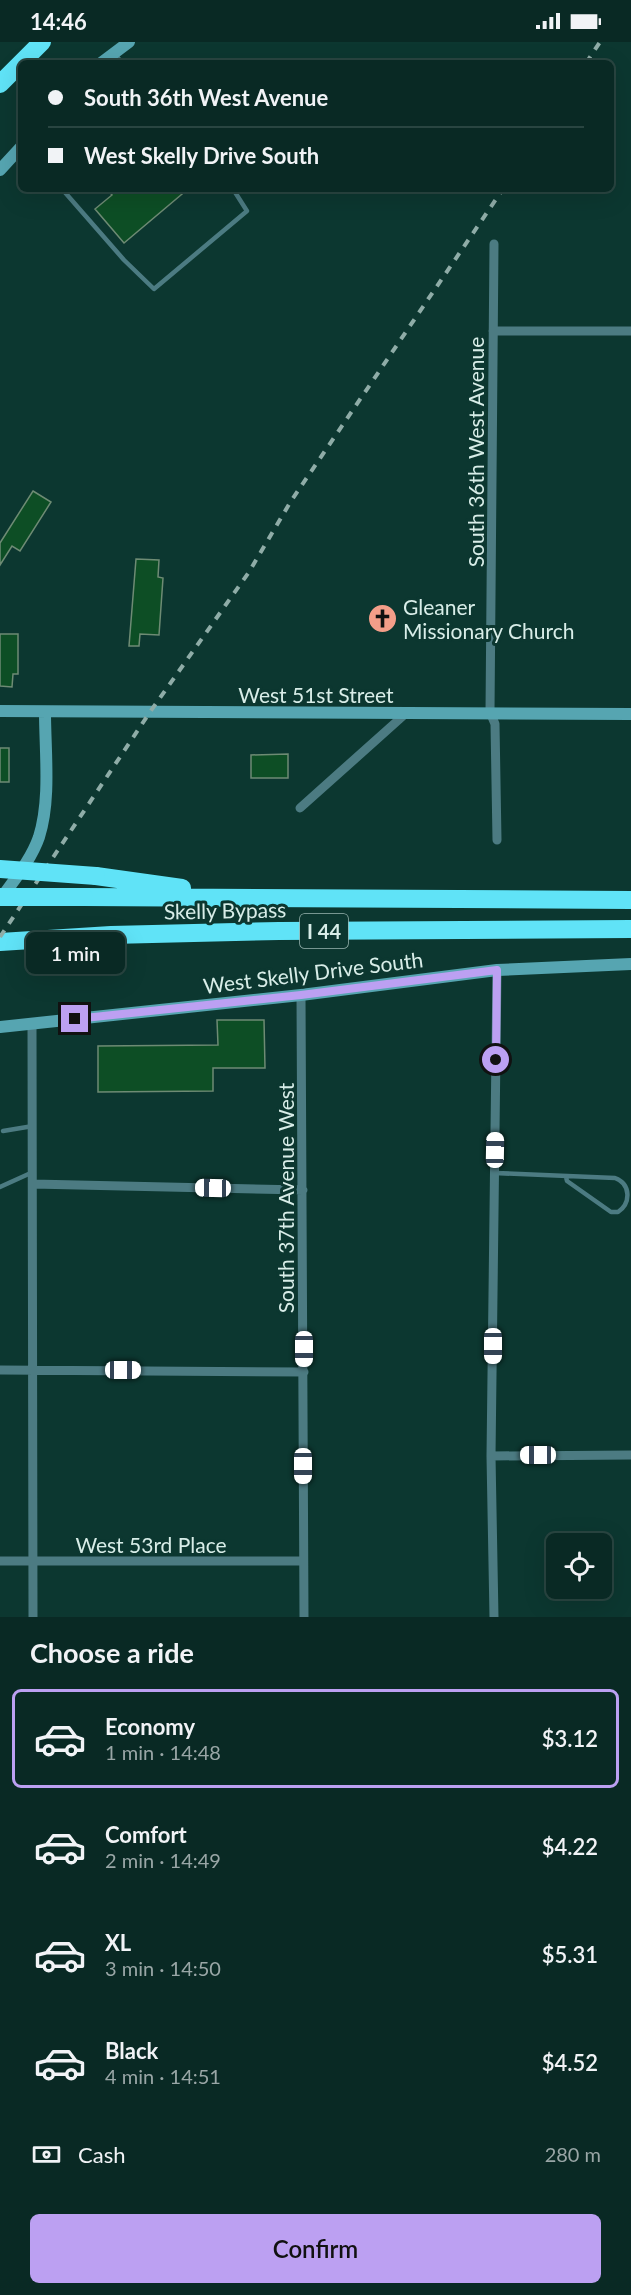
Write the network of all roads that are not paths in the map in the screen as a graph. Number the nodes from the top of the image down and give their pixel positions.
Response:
1 (42, 42) edge
2 (129, 42) edge
3 (118, 58) edge
4 (24, 60) edge
5 (18, 66) edge
6 (0, 84) edge
7 (18, 150) edge
8 (0, 170) edge
9 (65, 192) edge
10 (234, 192) edge
11 (494, 243) dead end
12 (494, 331) junction
13 (631, 331) edge
14 (0, 711) edge
15 (45, 712) junction
16 (490, 712) junction
17 (631, 714) edge
18 (404, 715) junction
19 (300, 808) dead end
20 (497, 840) dead end
21 (0, 868) edge
22 (243, 897) junction
23 (0, 899) edge
24 (631, 900) edge
25 (631, 929) edge
26 (0, 942) edge
27 (631, 964) edge
28 (497, 970) junction
29 (301, 995) junction
30 (32, 1024) junction
31 (0, 1027) edge
32 (33, 1126) junction
33 (3, 1131) dead end
34 (33, 1172) junction
35 (495, 1173) junction
36 (566, 1177) junction
37 (33, 1184) junction
38 (0, 1187) edge
39 (303, 1190) junction
40 (0, 1370) edge
41 (33, 1370) junction
42 (304, 1372) junction
43 (631, 1455) edge
44 (491, 1456) junction
45 (0, 1561) edge
46 (303, 1561) junction
47 (33, 1562) junction
48 (33, 1617) edge
49 (304, 1617) edge
50 (494, 1617) edge

1 - 4 highway
2 - 3 street
5 - 6 highway
7 - 8 street
9 - 10 lane
11 - 12 street, South 36th West Avenue
12 - 13 street
12 - 16 street, South 36th West Avenue
14 - 15 street, West 51st Street
15 - 18 street, West 51st Street
15 - 23 street
16 - 17 street, West 51st Street
16 - 18 street, West 51st Street
16 - 20 street, South 36th West Avenue
18 - 19 street
21 - 22 highway, bridge
22 - 23 highway, Skelly Bypass / I 44, bridge
22 - 24 highway, Skelly Bypass / I 44
25 - 26 highway, Skelly Bypass / I 44
27 - 28 street, West Skelly Drive South
28 - 29 street, West Skelly Drive South
28 - 35 street
29 - 30 street, West Skelly Drive South
29 - 39 street, South 37th Avenue West
30 - 31 street, West Skelly Drive South
30 - 32 street
32 - 33 lane
32 - 34 street
34 - 37 street
34 - 38 lane
35 - 36 lane
35 - 44 street
36 - 36 lane
37 - 39 street
37 - 41 street
39 - 42 street, South 37th Avenue West
40 - 41 street
41 - 42 street
41 - 47 street
42 - 46 street, South 37th Avenue West
43 - 44 street
44 - 50 street
45 - 47 street, West 53rd Place
46 - 47 street, West 53rd Place
46 - 49 street, South 37th Avenue West
47 - 48 street

